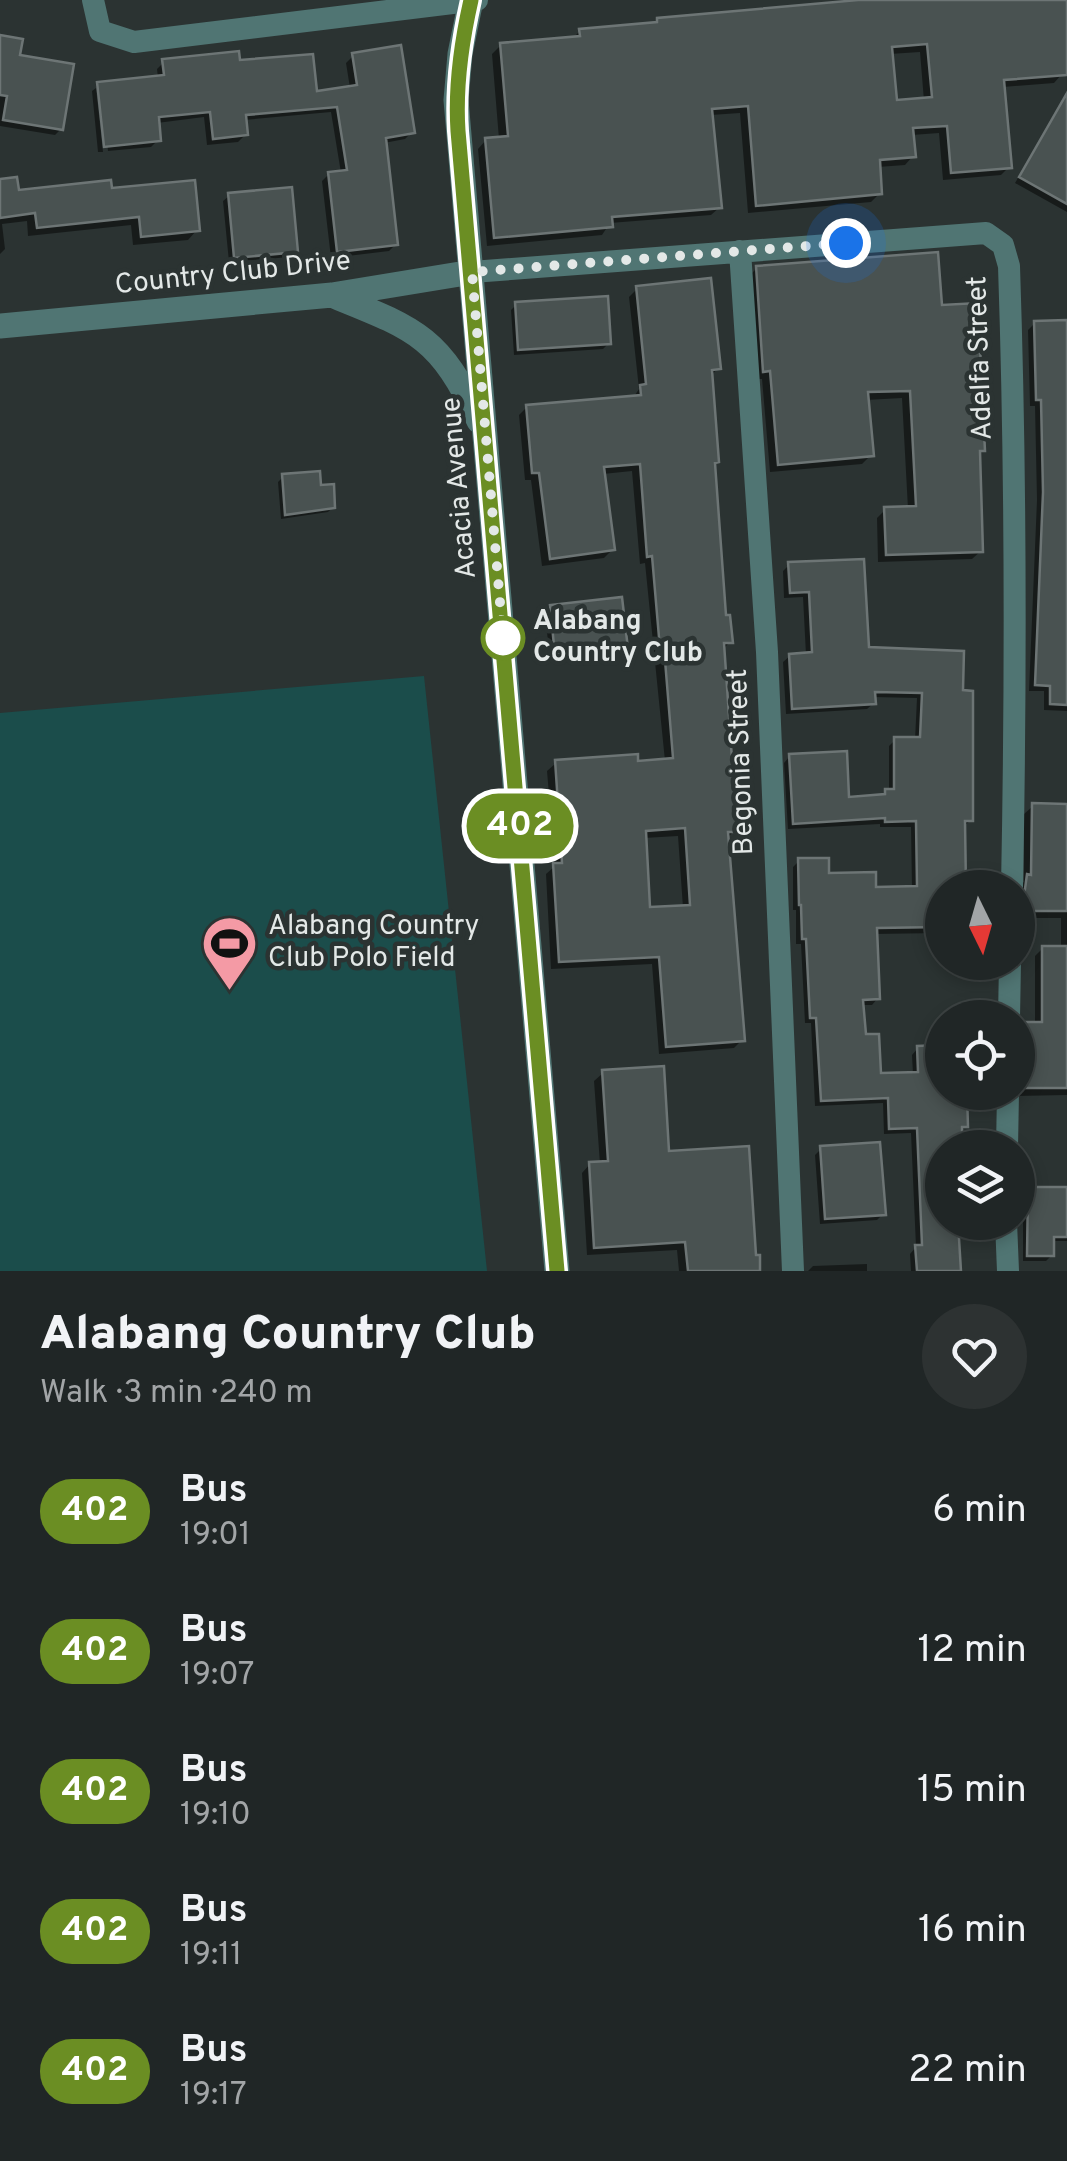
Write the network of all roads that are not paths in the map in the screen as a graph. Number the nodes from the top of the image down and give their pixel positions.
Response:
1 (93, 0) edge
2 (473, 0) edge
3 (740, 251) junction
4 (472, 272) junction
5 (332, 295) junction
6 (0, 326) edge
7 (485, 434) junction
8 (1012, 870) edge
9 (1007, 1240) edge
10 (557, 1271) edge
11 (793, 1271) edge
12 (1008, 1271) edge

1 - 2 street
2 - 4 street, Acacia Avenue
3 - 4 street, Adelfa Street
3 - 8 street, Adelfa Street
3 - 11 street, Begonia Street
4 - 5 street, Country Club Drive
4 - 7 street, Acacia Avenue
5 - 6 street, Country Club Drive
5 - 7 street
7 - 10 street, Acacia Avenue
9 - 12 street

